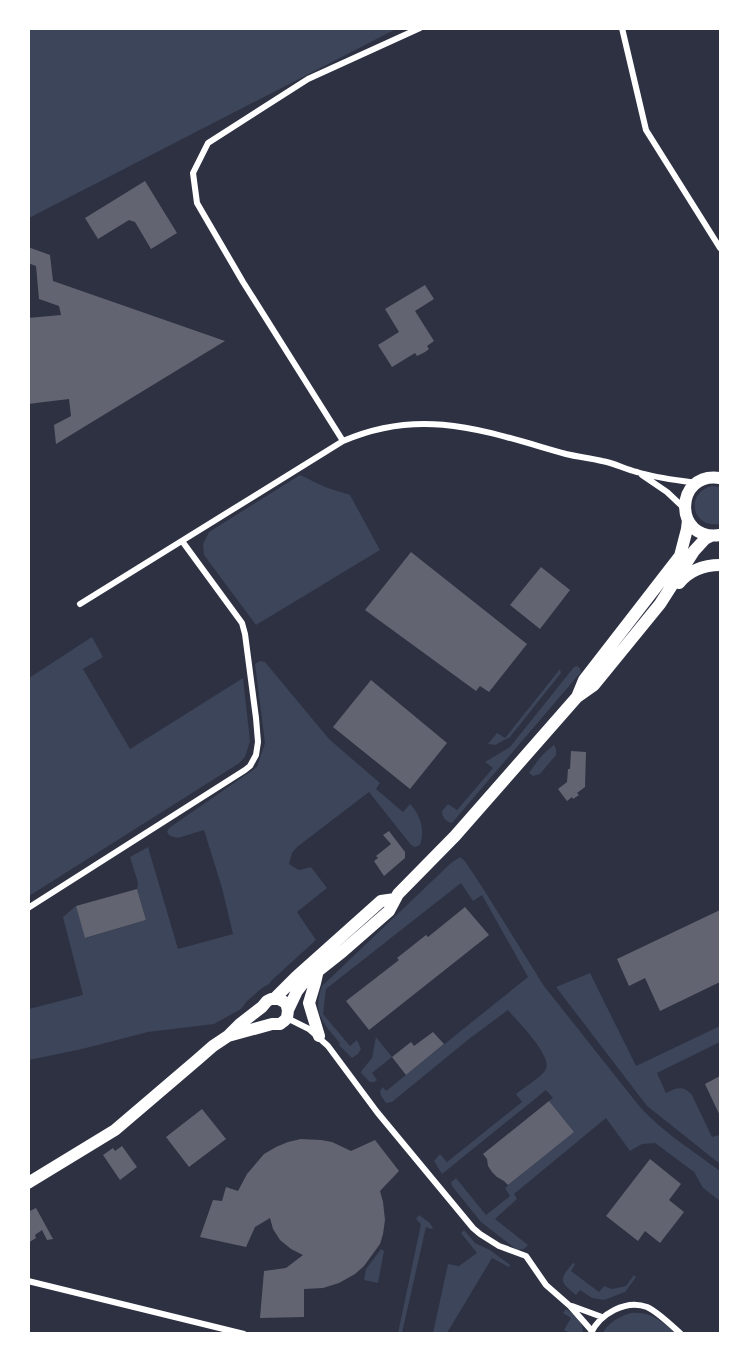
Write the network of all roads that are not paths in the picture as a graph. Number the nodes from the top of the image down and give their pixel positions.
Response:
1 (420, 28) edge
2 (622, 28) edge
3 (720, 248) edge
4 (343, 441) junction
5 (639, 473) junction
6 (720, 478) edge
7 (696, 483) junction
8 (686, 514) junction
9 (716, 536) edge
10 (182, 541) junction
11 (720, 565) edge
12 (80, 604) dead end
13 (660, 604) junction
14 (577, 697) junction
15 (395, 899) junction
16 (28, 908) edge
17 (318, 970) junction
18 (275, 998) junction
19 (262, 1007) junction
20 (288, 1014) junction
21 (272, 1024) junction
22 (228, 1036) junction
23 (319, 1036) junction
24 (28, 1183) edge
25 (28, 1281) edge
26 (570, 1306) junction
27 (602, 1317) junction
28 (591, 1332) edge
29 (244, 1334) edge
30 (681, 1334) edge

1 - 4 street
2 - 3 street
4 - 5 street
4 - 10 street
5 - 7 street
5 - 8 street
6 - 7 main road
7 - 8 main road
8 - 9 main road
8 - 14 main road
9 - 13 main road
10 - 12 street
10 - 16 street
11 - 13 main road
13 - 14 main road
14 - 15 main road
15 - 17 main road
15 - 18 main road
17 - 20 main road
17 - 23 main road
18 - 19 main road
18 - 20 main road
19 - 21 main road
19 - 22 main road
20 - 21 main road
20 - 23 street
21 - 22 main road
22 - 24 main road
23 - 26 street
25 - 29 street
26 - 27 street
26 - 28 street
27 - 28 street
27 - 30 street

